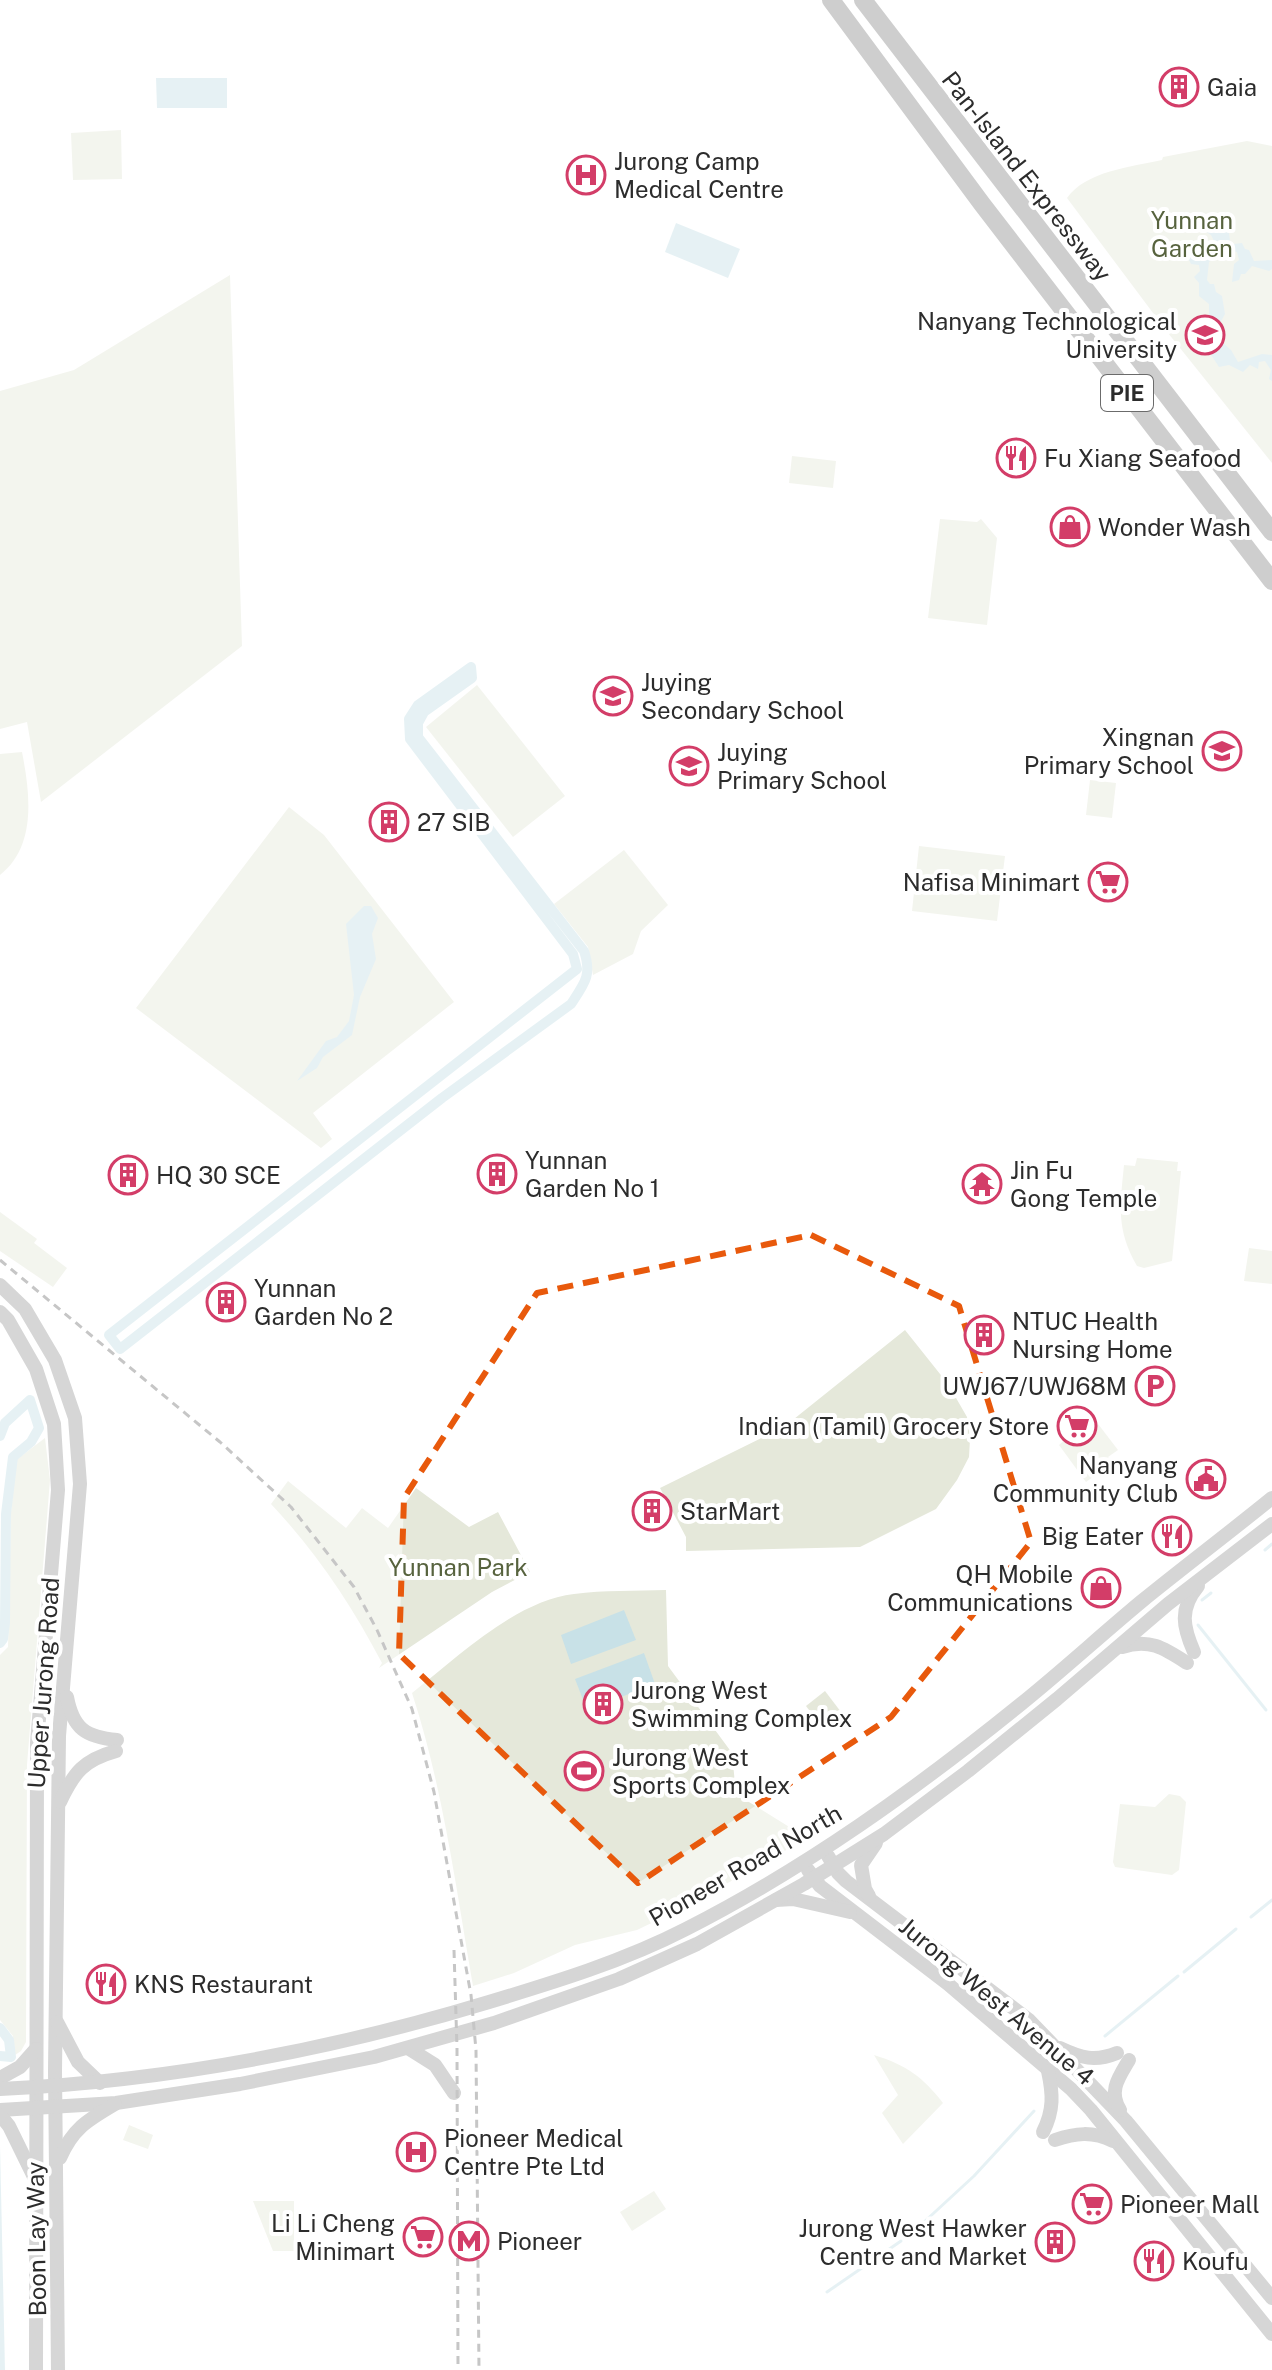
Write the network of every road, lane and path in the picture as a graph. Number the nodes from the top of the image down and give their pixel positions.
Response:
1 (831, 0) edge
2 (863, 0) edge
3 (1272, 532) edge
4 (1272, 580) edge
5 (0, 1285) edge
6 (0, 1312) edge
7 (1272, 1498) edge
8 (1272, 1524) edge
9 (1208, 1573) junction
10 (1114, 1650) junction
11 (43, 1680) junction
12 (64, 1681) junction
13 (57, 1808) junction
14 (884, 1834) junction
15 (824, 1849) junction
16 (802, 1863) junction
17 (833, 1865) junction
18 (813, 1877) junction
19 (870, 1899) junction
20 (775, 1900) junction
21 (854, 1913) junction
22 (56, 2020) junction
23 (1053, 2044) junction
24 (408, 2048) junction
25 (36, 2049) junction
26 (1048, 2071) junction
27 (0, 2078) edge
28 (100, 2083) junction
29 (36, 2087) junction
30 (56, 2087) junction
31 (0, 2089) edge
32 (454, 2093) dead end
33 (116, 2103) junction
34 (37, 2107) junction
35 (56, 2107) junction
36 (0, 2113) edge
37 (1126, 2121) junction
38 (1117, 2142) junction
39 (57, 2165) junction
40 (36, 2181) junction
41 (1272, 2298) edge
42 (1272, 2334) edge
43 (36, 2370) edge
44 (58, 2370) edge

1 - 4 highway, Pan-Island Expressway / PIE
2 - 3 highway, Pan-Island Expressway / PIE
5 - 12 main road, Upper Jurong Road
6 - 11 main road, Upper Jurong Road
7 - 15 main road, Pioneer Road North
8 - 9 main road, Pioneer Road North
9 - 10 main road, Pioneer Road North
9 - 10 main road
10 - 14 main road, Pioneer Road North
11 - 12 main road
11 - 25 main road, Upper Jurong Road
12 - 13 main road, Upper Jurong Road
12 - 13 main road
13 - 22 main road, Upper Jurong Road
14 - 17 main road, Pioneer Road North
14 - 19 main road
15 - 16 main road, Pioneer Road North
15 - 17 main road, Jurong West Avenue 4
16 - 18 main road, Jurong West Avenue 4
16 - 28 main road, Pioneer Road North
17 - 18 main road, Pioneer Road North
17 - 19 main road, Jurong West Avenue 4
18 - 20 main road, Pioneer Road North
18 - 21 main road, Jurong West Avenue 4
19 - 23 main road, Jurong West Avenue 4
20 - 21 main road
20 - 24 main road, Pioneer Road North
21 - 26 main road, Jurong West Avenue 4
22 - 28 main road
22 - 30 main road, Upper Jurong Road
23 - 37 main road, Jurong West Avenue 4
23 - 37 main road
24 - 32 main road
24 - 33 main road, Pioneer Road North
25 - 27 main road
25 - 29 main road, Upper Jurong Road
26 - 38 main road, Jurong West Avenue 4
26 - 38 main road
28 - 30 main road, Pioneer Road North
29 - 30 main road, Pioneer Road North
29 - 31 main road, Pioneer Road North
29 - 34 main road, Upper Jurong Road
30 - 35 main road, Upper Jurong Road
33 - 35 main road, Pioneer Road North
33 - 39 main road
34 - 35 main road, Pioneer Road North
34 - 36 main road, Pioneer Road North
34 - 40 main road, Boon Lay Way
35 - 39 main road, Boon Lay Way
36 - 40 main road
37 - 41 main road, Jurong West Avenue 4
38 - 42 main road, Jurong West Avenue 4
39 - 44 main road, Boon Lay Way
40 - 43 main road, Boon Lay Way

